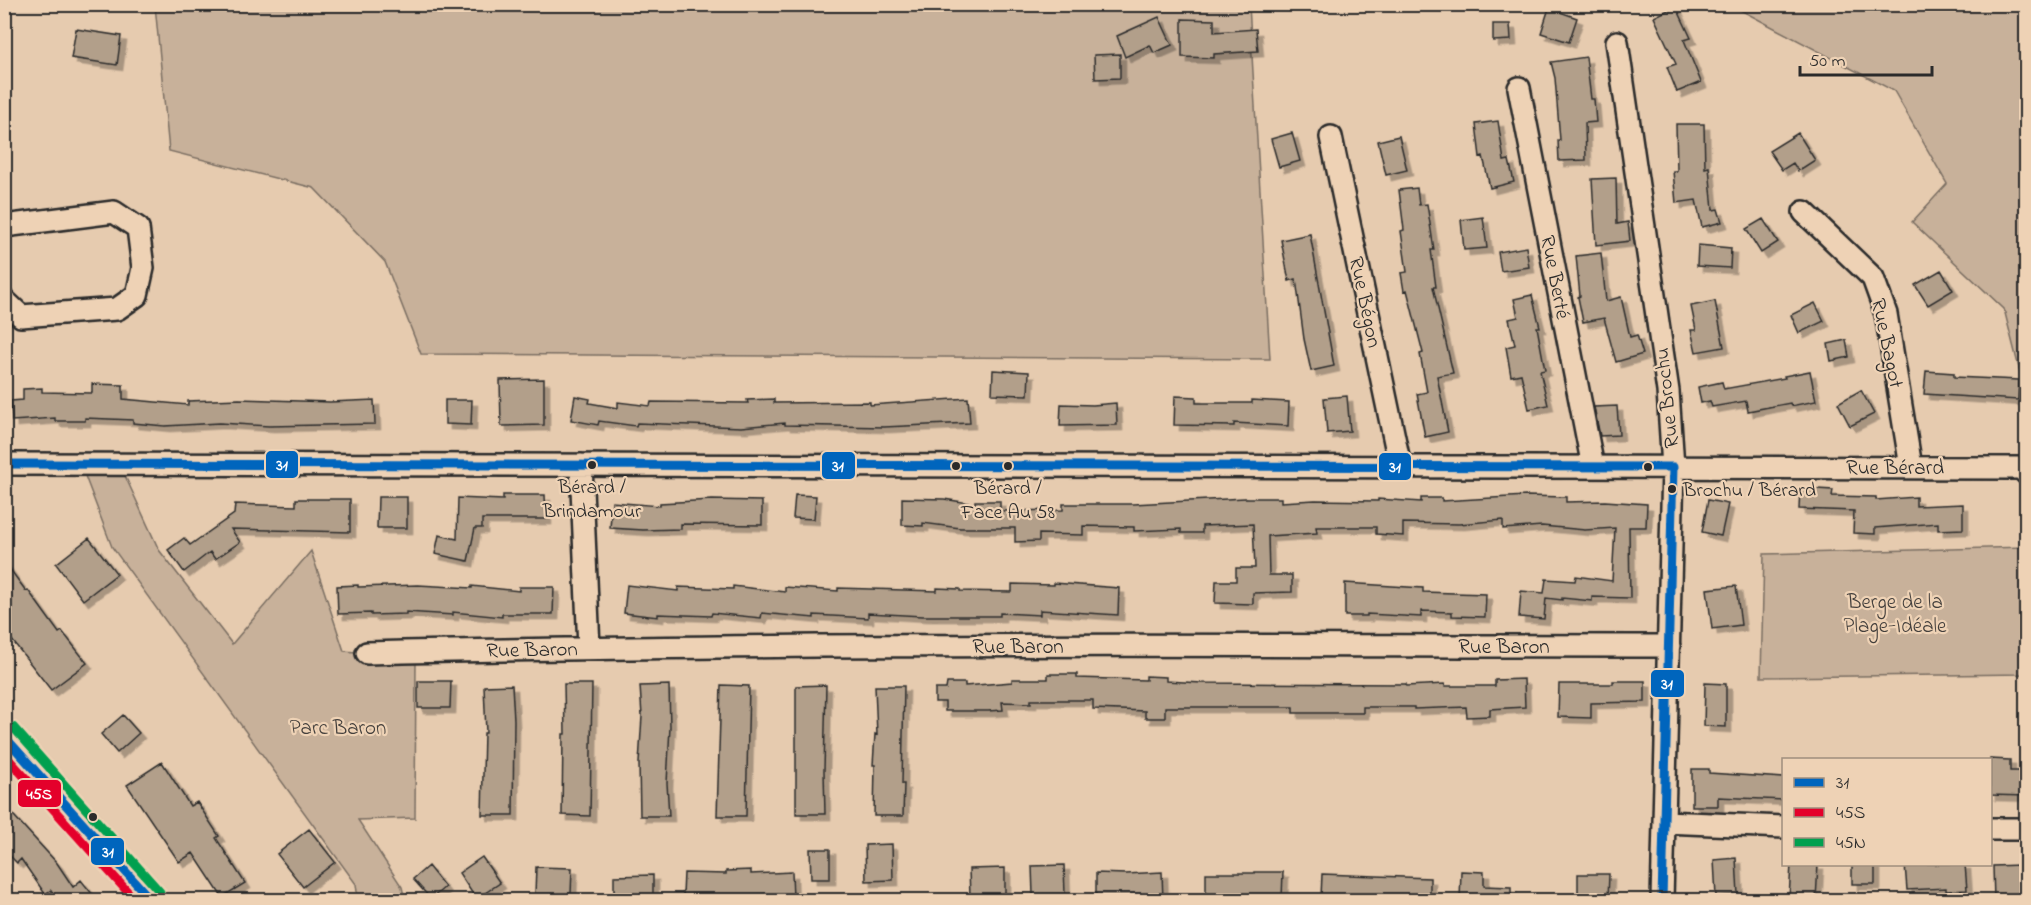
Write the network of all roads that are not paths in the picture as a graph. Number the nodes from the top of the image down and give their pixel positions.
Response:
1 (1617, 42) dead end
2 (1519, 88) dead end
3 (1331, 137) dead end
4 (1804, 212) dead end
5 (4, 226) edge
6 (4, 300) edge
7 (4, 464) edge
8 (581, 465) junction
9 (1400, 466) junction
10 (1593, 467) junction
11 (1673, 467) junction
12 (1911, 467) junction
13 (2024, 471) edge
14 (1669, 646) junction
15 (589, 648) junction
16 (367, 652) dead end
17 (4, 735) edge
18 (1664, 822) junction
19 (1782, 827) edge
20 (1992, 829) edge
21 (2026, 829) edge
22 (151, 900) edge
23 (1662, 900) edge

1 - 11 street, Rue Brochu
2 - 10 street, Rue Berté
3 - 9 street, Rue Bégon
4 - 12 street, Rue Bagot
5 - 6 street
7 - 8 street, Rue Bérard
8 - 9 street, Rue Bérard
8 - 15 street
9 - 10 street, Rue Bérard
10 - 11 street, Rue Bérard
11 - 12 street, Rue Bérard
11 - 14 street, Rue Brochu
12 - 13 street, Rue Bérard
14 - 15 street, Rue Baron
14 - 18 street, Rue Brochu
15 - 16 street, Rue Baron
17 - 22 street
18 - 19 street
18 - 23 street, Rue Brochu
20 - 21 street

